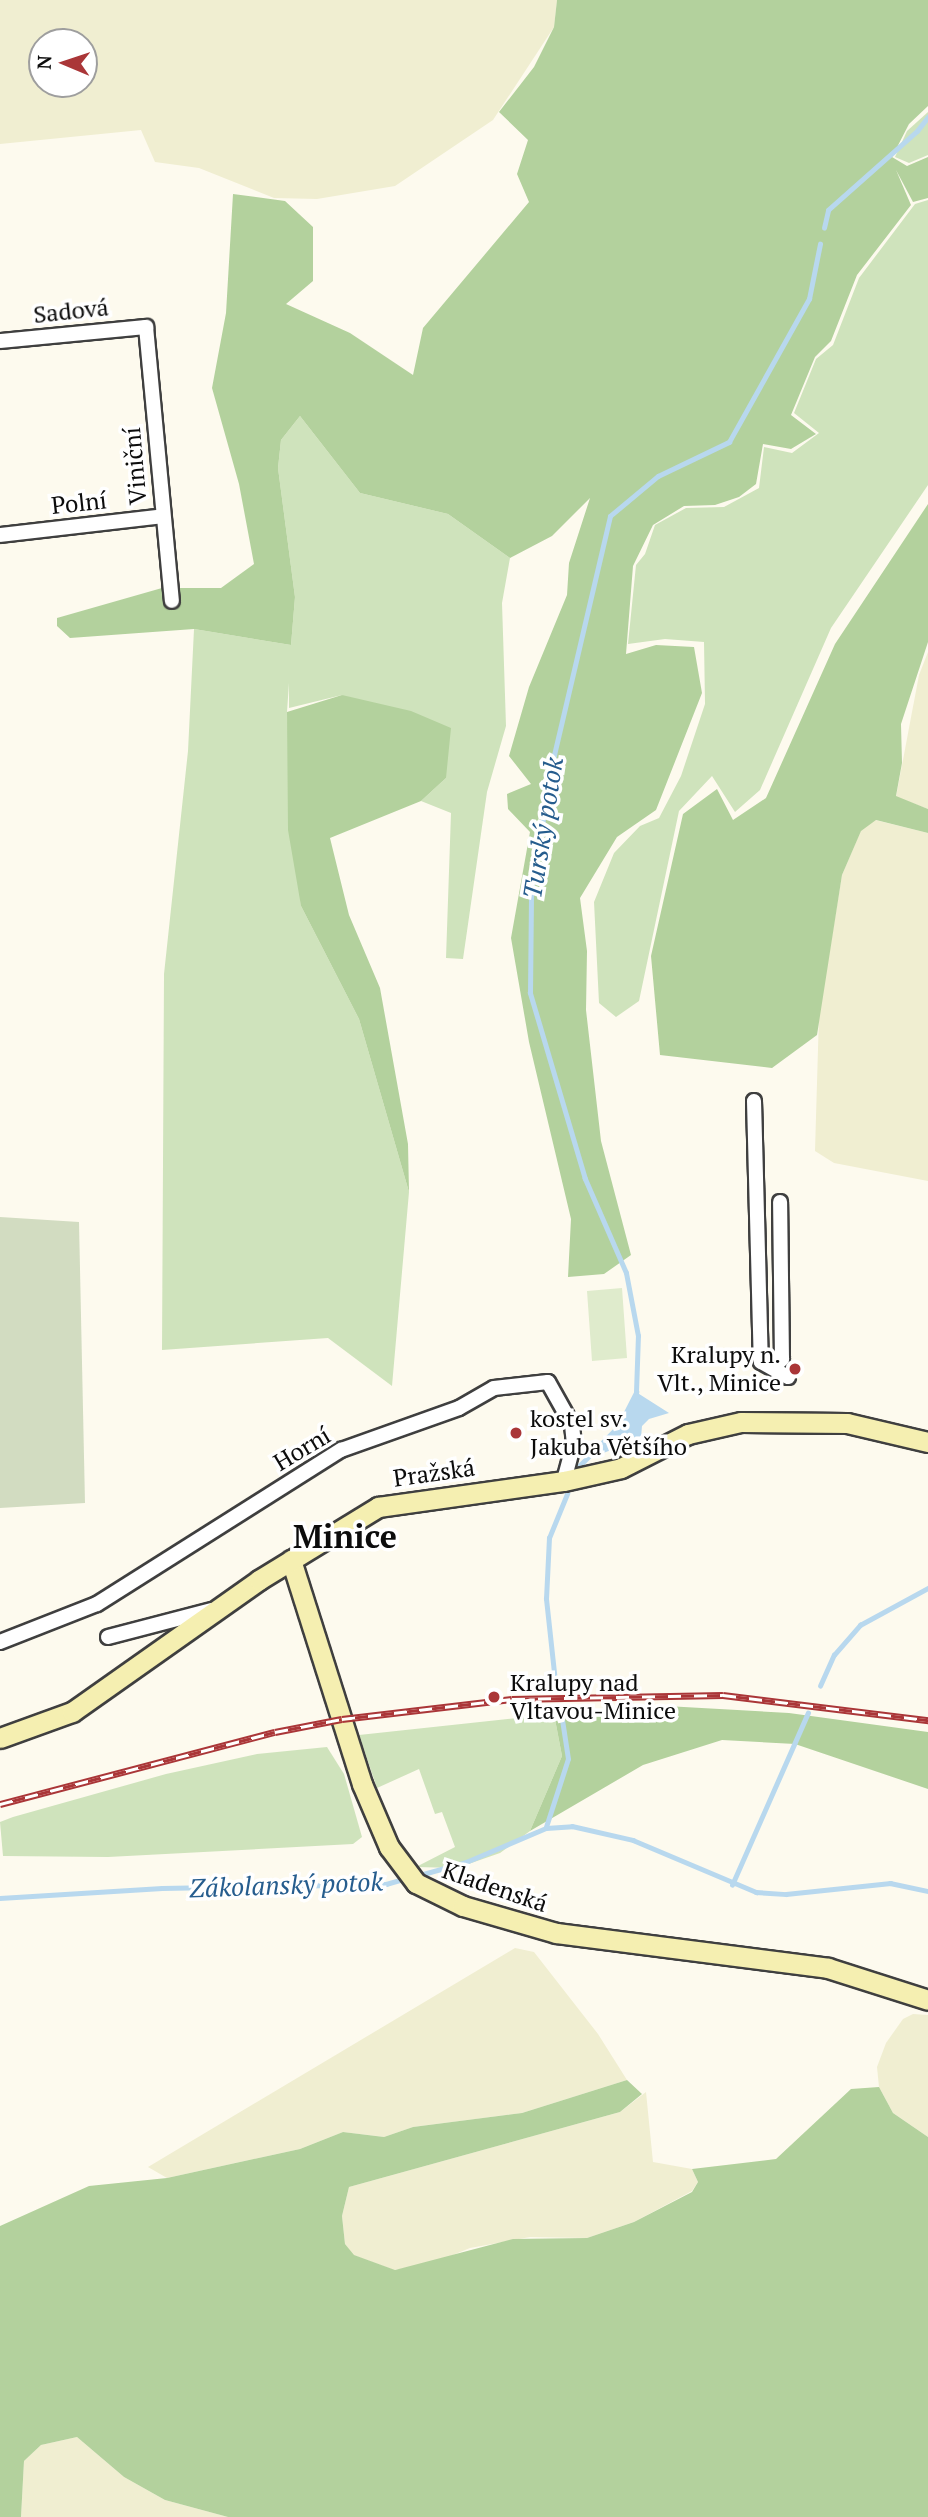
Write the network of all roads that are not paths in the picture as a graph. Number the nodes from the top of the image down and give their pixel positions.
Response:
1 (146, 327) joint
2 (0, 341) edge
3 (163, 516) junction
4 (0, 534) edge
5 (172, 601) dead end
6 (754, 1101) dead end
7 (780, 1202) dead end
8 (773, 1368) junction
9 (788, 1377) dead end
10 (928, 1442) edge
11 (564, 1481) junction
12 (291, 1560) junction
13 (217, 1609) junction
14 (108, 1637) dead end
15 (0, 1642) edge
16 (0, 1738) edge
17 (928, 2000) edge

1 - 2 street, Sadová
1 - 3 street, Viniční
3 - 4 street, Polní
3 - 5 street, Viniční
6 - 8 street
7 - 8 street
8 - 9 street
10 - 11 main road, Pražská
11 - 12 main road, Pražská
11 - 15 street, Horní
12 - 13 main road, Pražská
12 - 17 main road, Kladenská
13 - 14 street
13 - 16 main road, Pražská

